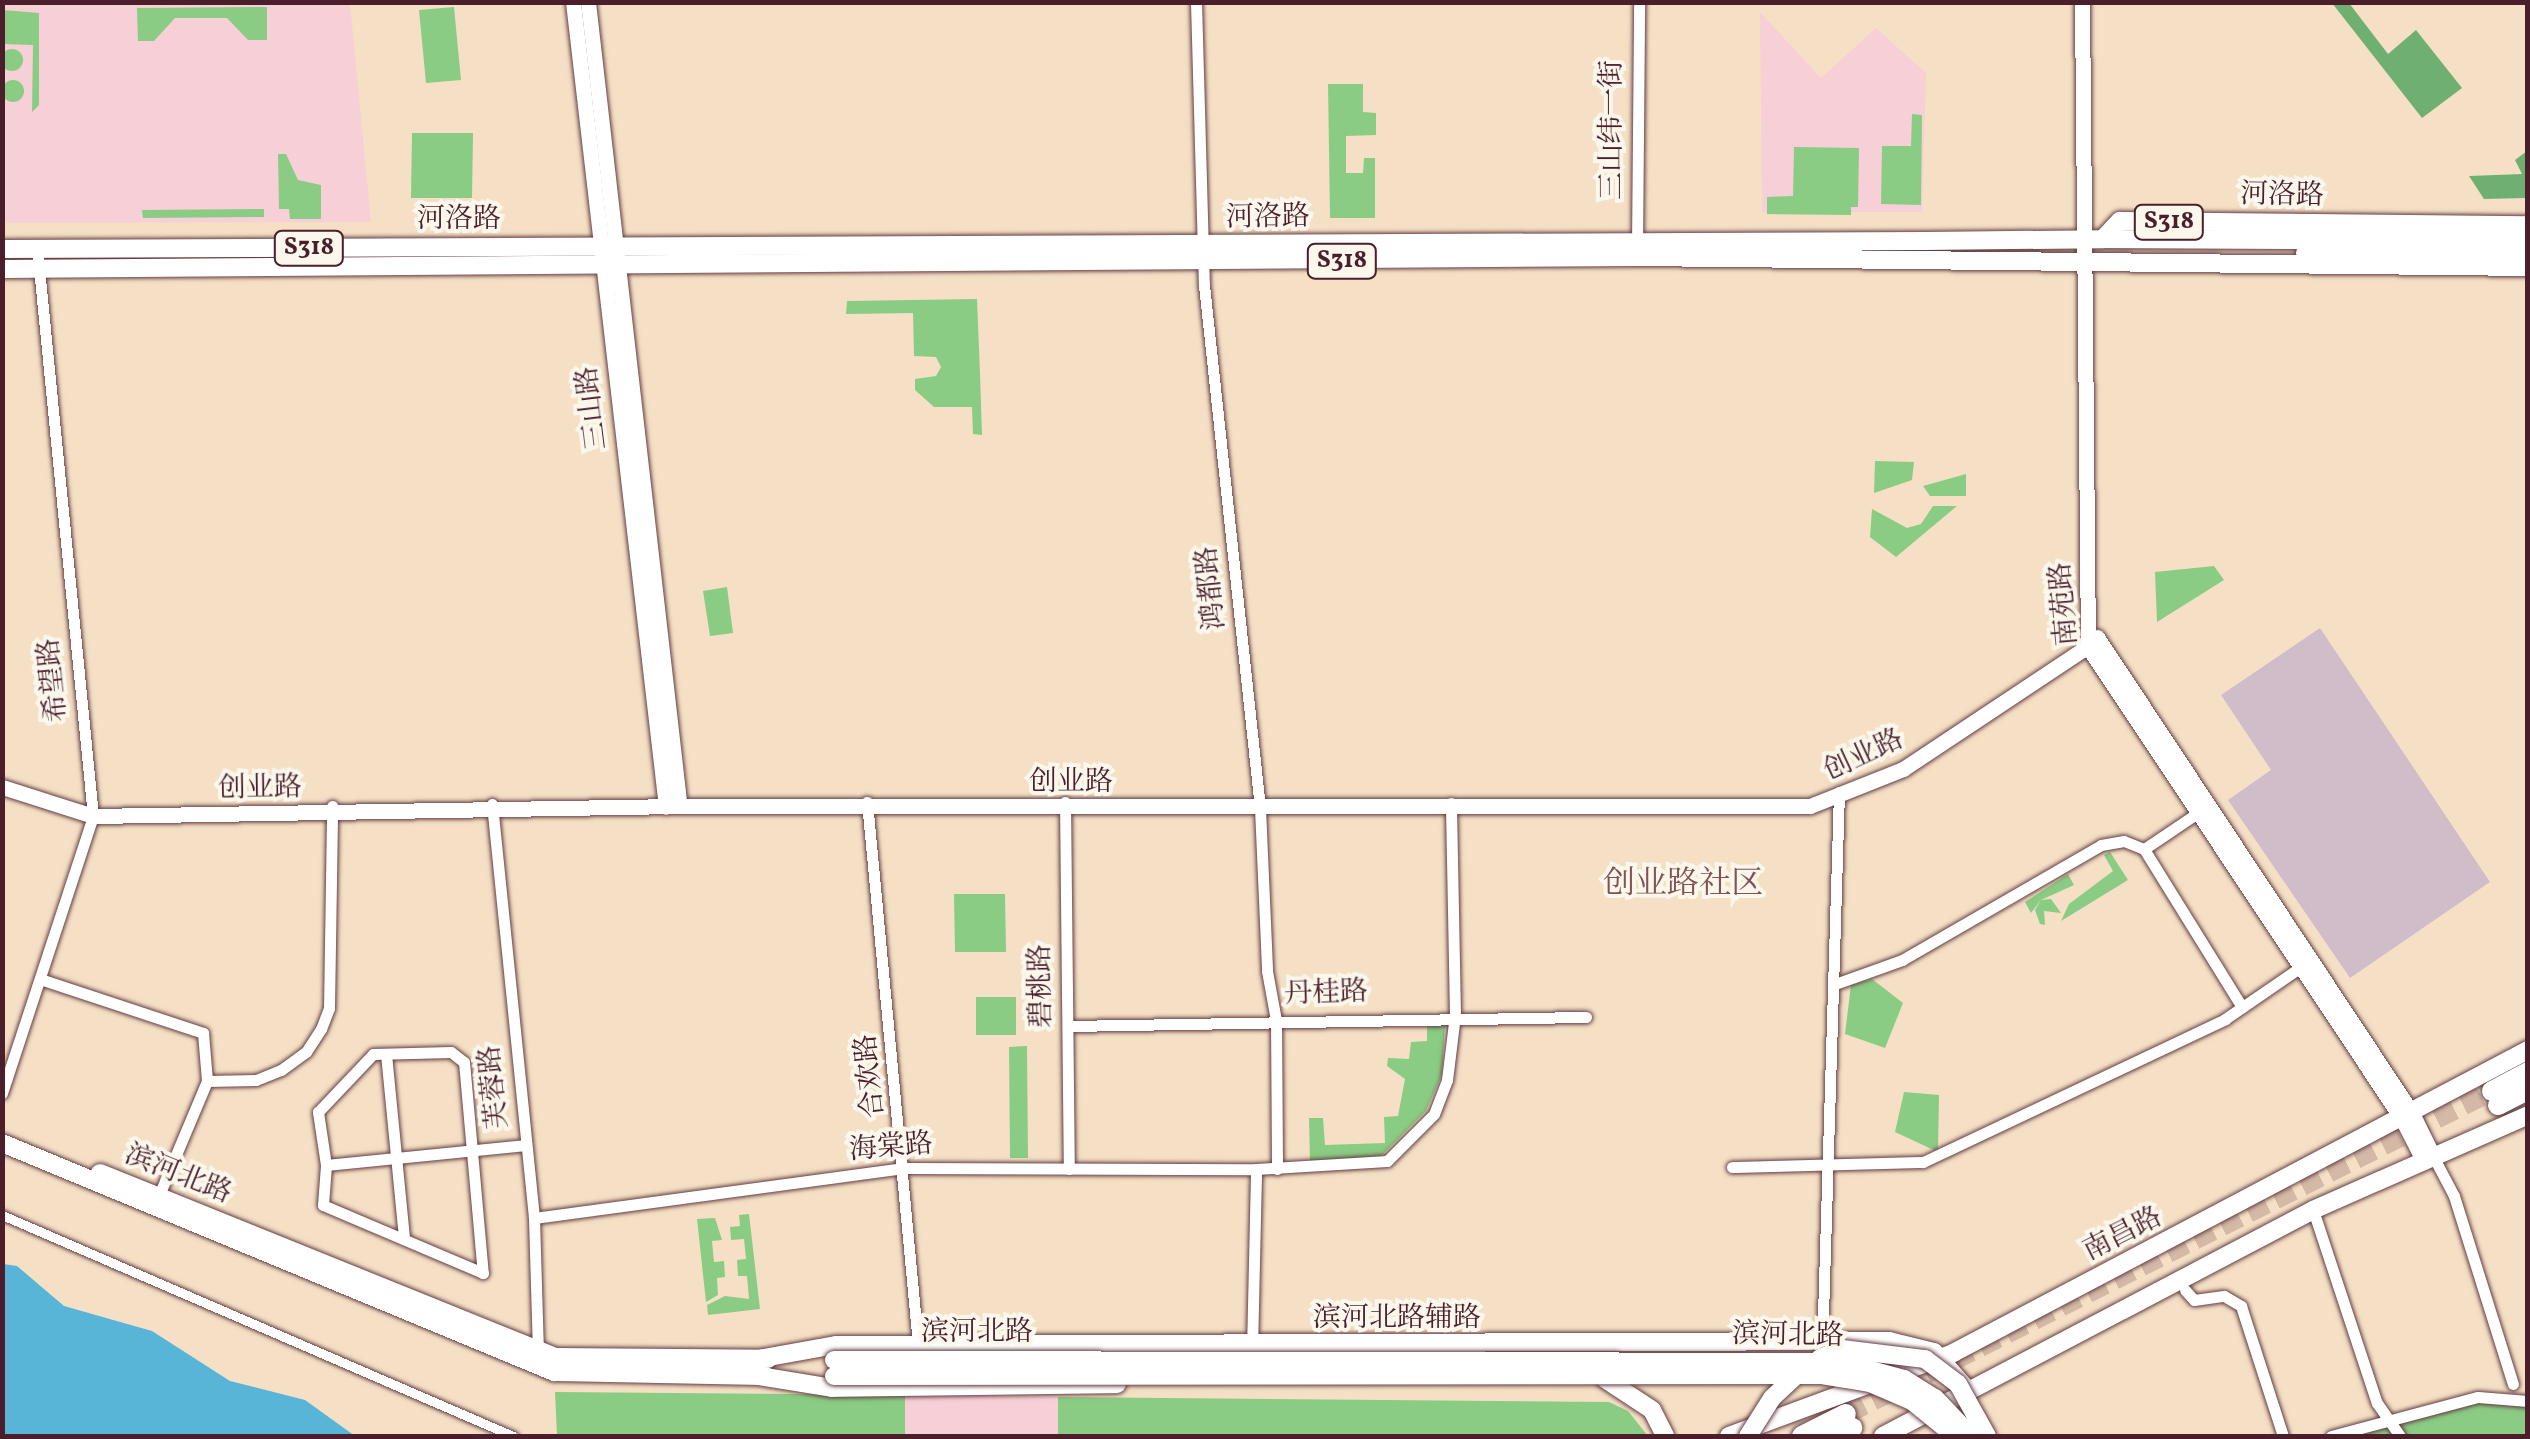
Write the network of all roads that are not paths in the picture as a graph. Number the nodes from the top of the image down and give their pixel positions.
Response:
1 (573, 2) edge
2 (588, 2) edge
3 (1196, 2) edge
4 (1639, 2) edge
5 (2082, 2) edge
6 (2091, 2) edge
7 (2528, 225) edge
8 (2092, 239) junction
9 (2255, 239) junction
10 (2528, 241) edge
11 (2, 248) edge
12 (37, 248) junction
13 (1637, 249) junction
14 (1202, 254) junction
15 (2528, 254) edge
16 (608, 256) junction
17 (2087, 259) junction
18 (2175, 262) junction
19 (2528, 267) edge
20 (2, 269) edge
21 (38, 270) junction
22 (2093, 643) junction
23 (2, 783) edge
24 (1839, 795) junction
25 (672, 804) junction
26 (868, 804) junction
27 (1065, 805) junction
28 (1260, 805) junction
29 (1451, 805) junction
30 (492, 806) junction
31 (333, 809) junction
32 (93, 813) junction
33 (2196, 814) junction
34 (2144, 848) junction
35 (2301, 967) junction
36 (40, 979) junction
37 (1835, 984) junction
38 (2242, 1007) junction
39 (1455, 1015) junction
40 (1586, 1017) dead end
41 (1276, 1020) junction
42 (1068, 1026) junction
43 (2528, 1050) edge
44 (386, 1054) junction
45 (2528, 1072) edge
46 (207, 1081) junction
47 (2528, 1090) edge
48 (2, 1093) edge
49 (2528, 1115) edge
50 (2407, 1116) junction
51 (2, 1133) edge
52 (2, 1143) edge
53 (526, 1145) junction
54 (470, 1150) junction
55 (397, 1158) junction
56 (2429, 1160) junction
57 (326, 1165) junction
58 (1829, 1165) junction
59 (1732, 1167) dead end
60 (906, 1168) junction
61 (1278, 1168) junction
62 (1069, 1169) junction
63 (1256, 1169) junction
64 (156, 1202) junction
65 (2312, 1210) junction
66 (2, 1215) edge
67 (534, 1218) junction
68 (404, 1239) junction
69 (2184, 1290) dead end
70 (1822, 1343) junction
71 (918, 1345) junction
72 (1252, 1348) junction
73 (1941, 1358) junction
74 (539, 1359) junction
75 (1821, 1366) junction
76 (758, 1367) junction
77 (834, 1368) junction
78 (1890, 1378) junction
79 (1605, 1379) junction
80 (1252, 1382) junction
81 (2513, 1384) dead end
82 (1967, 1390) junction
83 (2528, 1401) edge
84 (1935, 1408) junction
85 (2392, 1420) junction
86 (1844, 1426) tunnel mouth
87 (513, 1436) edge
88 (1666, 1436) edge
89 (1729, 1436) edge
90 (1748, 1436) edge
91 (1802, 1436) edge
92 (1883, 1436) edge
93 (1954, 1436) edge
94 (1971, 1436) edge
95 (1989, 1436) edge
96 (2283, 1436) edge
97 (2331, 1436) edge
98 (2400, 1436) edge

1 - 16 street, 三山路
2 - 16 street, 三山路
3 - 14 street, 鸿都路
4 - 13 street, 三山纬一街
5 - 8 street, 南苑路
6 - 8 street, 南苑路
7 - 9 main road, 河洛路
8 - 9 main road, 河洛路 / S318
8 - 13 main road, 河洛路 / S318
8 - 17 street, 南苑路
9 - 10 main road
9 - 15 main road
9 - 18 main road, 河洛路 / S318
11 - 12 main road, 河洛路 / S318
12 - 16 main road, 河洛路 / S318
12 - 21 street, 希望路
13 - 14 main road, 河洛路 / S318
13 - 17 main road, 河洛路 / S318
14 - 16 main road, 河洛路 / S318
14 - 28 street, 鸿都路
16 - 21 main road, 河洛路 / S318
16 - 25 street, 三山路
17 - 18 main road, 河洛路 / S318
17 - 22 street, 南苑路
18 - 19 main road, 河洛路
20 - 21 main road, 河洛路 / S318
21 - 32 street, 希望路
22 - 24 street, 创业路
22 - 33 street, 南苑路
22 - 50 street, 南苑路
23 - 32 street, 创业路
24 - 29 street, 创业路
24 - 37 street
25 - 26 street, 创业路
25 - 30 street, 创业路
26 - 27 street, 创业路
26 - 60 street, 合欢路
27 - 28 street, 创业路
27 - 42 street, 碧桃路
28 - 29 street, 创业路
28 - 41 street, 鸿都路
29 - 39 street, 海棠路
30 - 31 street, 创业路
30 - 53 street, 芙蓉路
31 - 32 street, 创业路
31 - 46 street
32 - 36 street, 希望路
33 - 34 street
33 - 35 street, 南苑路
34 - 37 street
34 - 38 street
35 - 38 street
35 - 50 street, 南苑路
36 - 46 street
36 - 48 street, 希望路
37 - 58 street
38 - 58 street
39 - 40 street, 丹桂路
39 - 41 street, 丹桂路
39 - 61 street, 海棠路
41 - 42 street, 丹桂路
41 - 61 street, 鸿都路
42 - 62 street, 碧桃路
43 - 50 main road, 南昌路
44 - 54 street
44 - 55 street
44 - 57 street
45 - 47 highway
46 - 64 street
49 - 56 main road
50 - 56 street, 南苑路
50 - 73 main road, 南昌路
51 - 64 main road, 滨河北路
52 - 64 main road, 滨河北路
53 - 54 street
53 - 67 street, 芙蓉路
54 - 55 street
54 - 68 street
55 - 57 street
55 - 68 street
56 - 65 main road
56 - 81 street
57 - 68 street
58 - 59 street
58 - 70 street
60 - 62 street, 海棠路
60 - 67 street, 海棠路
60 - 71 street, 合欢路
61 - 63 street, 海棠路
62 - 63 street, 海棠路
63 - 72 street
64 - 74 main road, 滨河北路
65 - 82 main road
65 - 85 street
66 - 87 street
67 - 74 street, 芙蓉路
69 - 96 street
70 - 72 main road, 滨河北路辅路
70 - 73 main road, 滨河北路辅路
70 - 75 street
71 - 72 main road, 滨河北路辅路
71 - 76 main road, 滨河北路辅路
72 - 80 street
73 - 78 main road, 南昌路
73 - 82 main road
74 - 76 main road, 滨河北路
75 - 78 main road
75 - 79 main road
76 - 77 main road, 滨河北路
76 - 80 main road
77 - 93 main road, 滨河北路, bridge
77 - 94 main road, 滨河北路, bridge
78 - 84 main road
78 - 89 main road, 南昌路
79 - 80 main road
79 - 88 main road
82 - 84 main road
82 - 95 main road
83 - 85 street
84 - 92 main road
84 - 93 main road
85 - 97 street
85 - 98 street
86 - 91 highway
90 - 95 main road, bridge

